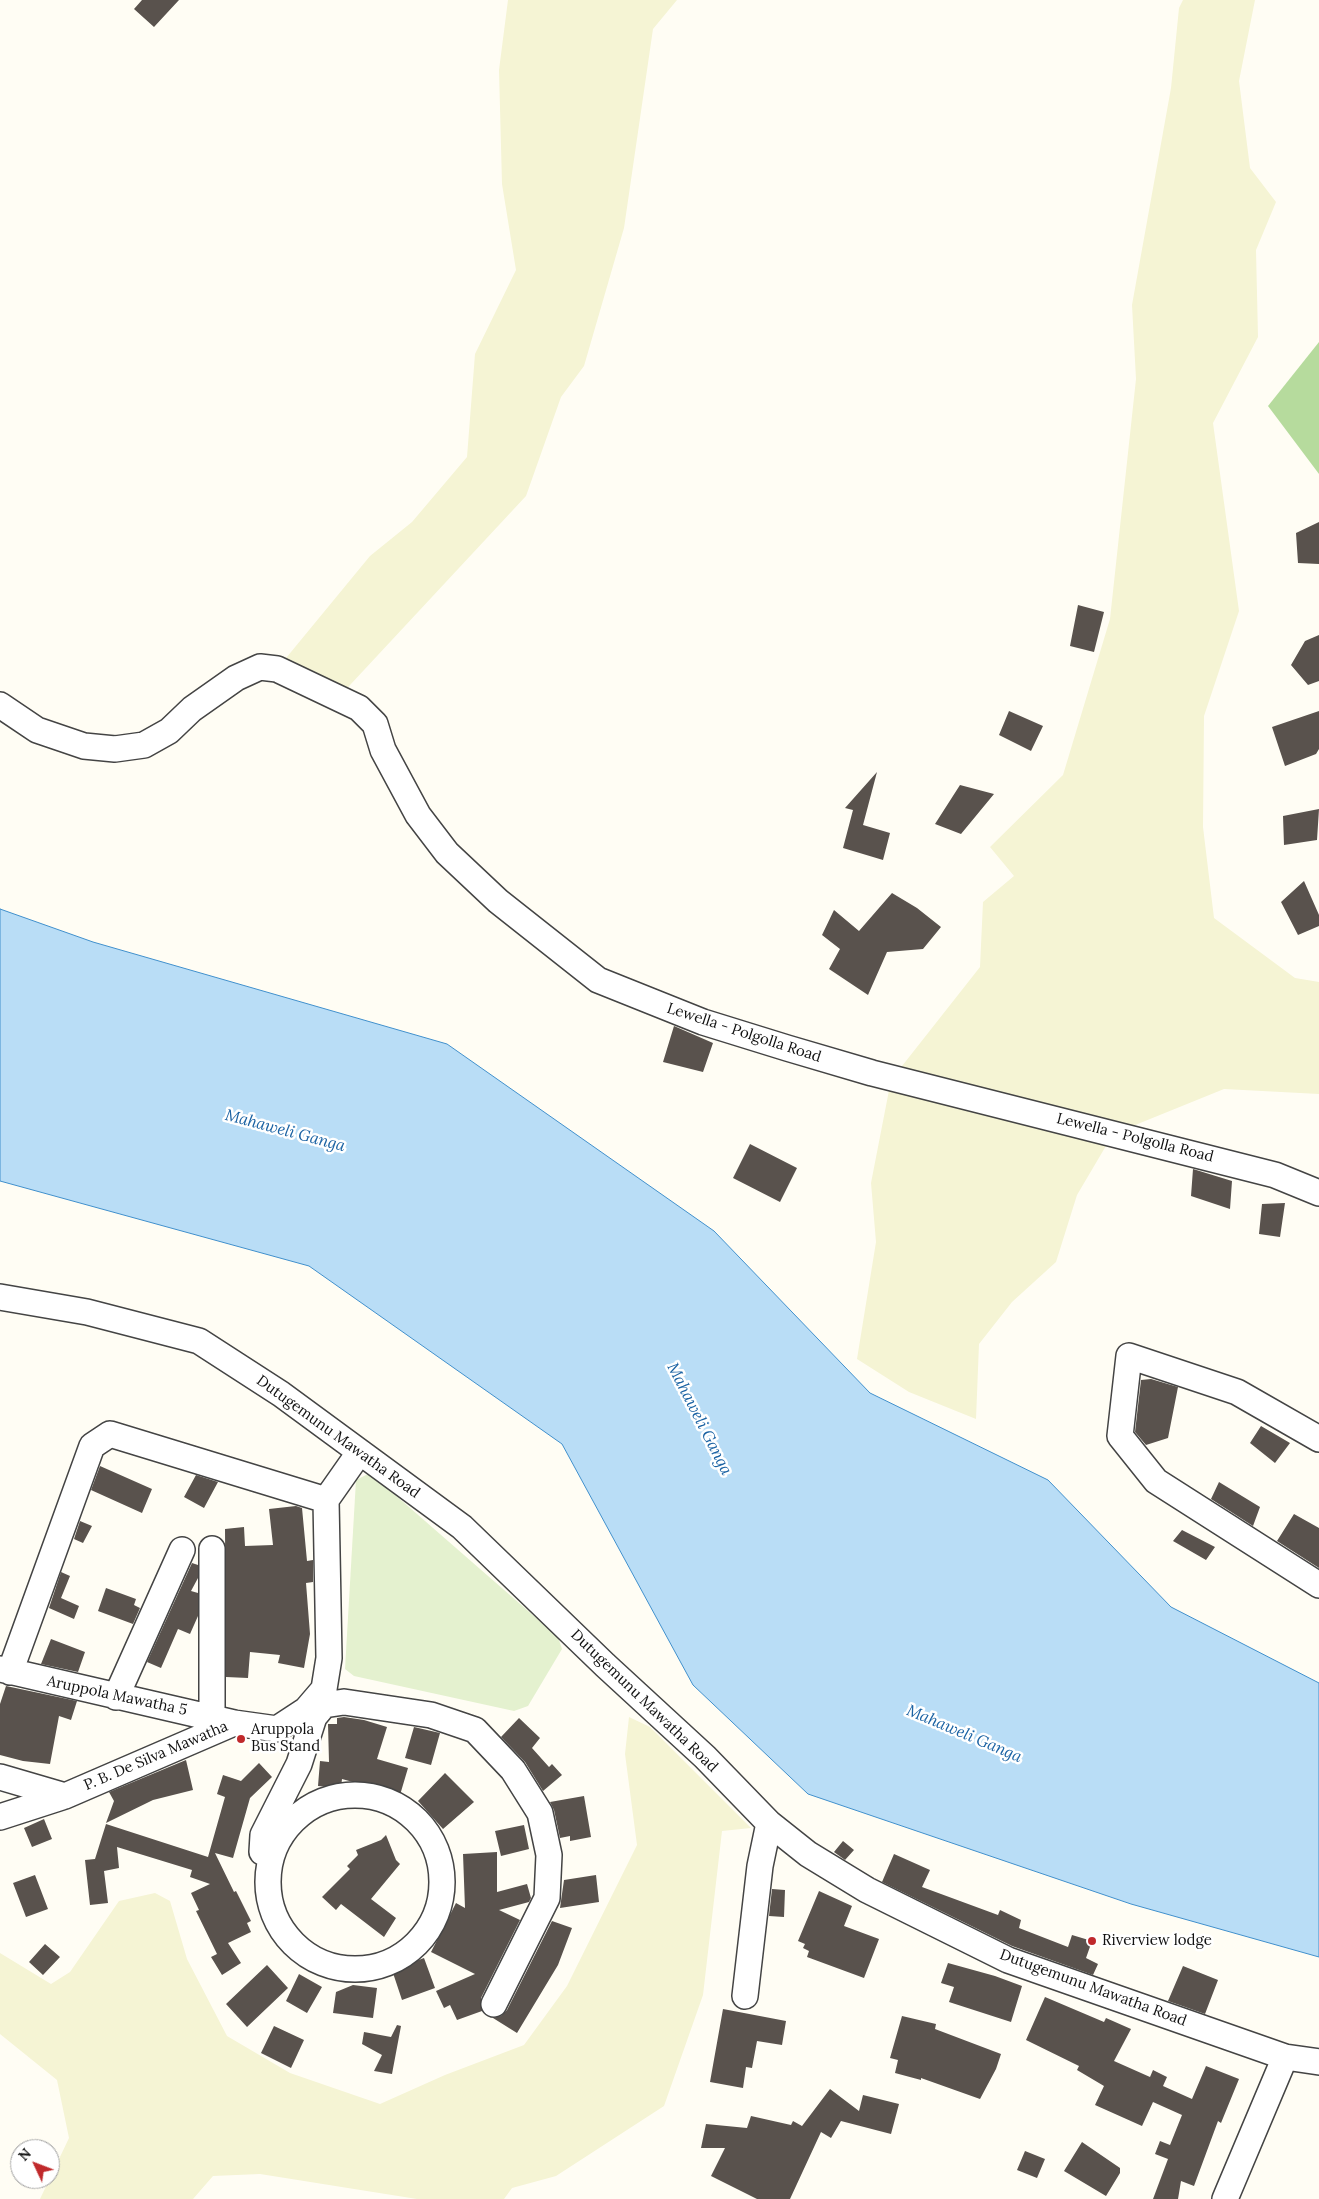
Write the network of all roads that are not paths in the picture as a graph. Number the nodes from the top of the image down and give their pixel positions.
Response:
1 (0, 705) edge
2 (1319, 1193) edge
3 (0, 1297) edge
4 (1319, 1439) edge
5 (359, 1453) junction
6 (326, 1500) junction
7 (212, 1549) dead end
8 (182, 1550) dead end
9 (1319, 1585) edge
10 (5, 1670) edge
11 (116, 1697) junction
12 (324, 1697) junction
13 (223, 1719) junction
14 (0, 1777) edge
15 (65, 1796) junction
16 (0, 1817) edge
17 (770, 1823) junction
18 (268, 1895) junction
19 (744, 1996) dead end
20 (494, 2004) dead end
21 (1285, 2057) junction
22 (1319, 2062) edge
23 (1225, 2199) edge

1 - 2 street, Lewella - Polgolla Road
3 - 5 street, Dutugemunu Mawatha Road
4 - 9 street
5 - 6 street
5 - 17 street, Dutugemunu Mawatha Road
6 - 10 street
6 - 12 street
7 - 13 street
8 - 11 street
10 - 11 street, Aruppola Mawatha 5
11 - 13 street, Aruppola Mawatha 5
12 - 13 street, P. B. De Silva Mawatha
12 - 18 street
12 - 20 street
13 - 15 street, P. B. De Silva Mawatha
14 - 15 street
15 - 16 street, P. B. De Silva Mawatha
17 - 19 street
17 - 21 street, Dutugemunu Mawatha Road
18 - 18 street
21 - 22 street, Dutugemunu Mawatha Road
21 - 23 street

